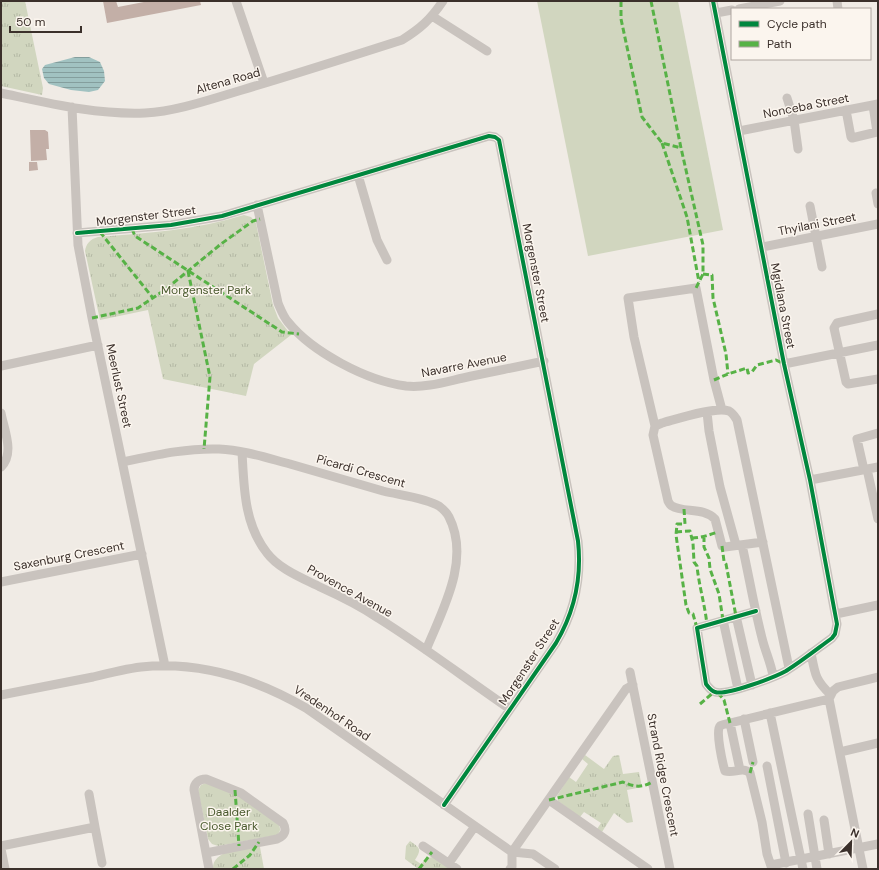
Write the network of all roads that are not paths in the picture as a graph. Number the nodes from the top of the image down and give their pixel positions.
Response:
1 (236, 1) edge
2 (443, 1) edge
3 (713, 1) edge
4 (780, 1) edge
5 (769, 4) edge
6 (745, 8) edge
7 (731, 10) edge
8 (716, 14) junction
9 (432, 16) junction
10 (487, 51) dead end
11 (264, 83) junction
12 (1, 92) edge
13 (786, 98) dead end
14 (875, 104) edge
15 (72, 107) junction
16 (846, 110) junction
17 (794, 120) junction
18 (739, 131) junction
19 (798, 149) dead end
20 (358, 175) junction
21 (876, 193) dead end
22 (878, 204) edge
23 (257, 205) junction
24 (810, 206) dead end
25 (878, 224) edge
26 (77, 233) junction
27 (817, 236) junction
28 (762, 247) junction
29 (387, 260) dead end
30 (822, 267) dead end
31 (878, 314) edge
32 (98, 345) junction
33 (878, 345) edge
34 (839, 353) junction
35 (544, 361) junction
36 (784, 364) junction
37 (1, 366) edge
38 (878, 379) edge
39 (722, 410) junction
40 (707, 412) junction
41 (1, 413) edge
42 (655, 426) junction
43 (878, 434) edge
44 (242, 452) junction
45 (123, 462) junction
46 (1, 467) edge
47 (878, 467) edge
48 (866, 470) junction
49 (810, 480) junction
50 (878, 519) edge
51 (763, 542) junction
52 (739, 545) junction
53 (142, 554) junction
54 (1, 582) edge
55 (878, 605) edge
56 (756, 611) junction
57 (836, 614) junction
58 (736, 616) junction
59 (723, 620) junction
60 (426, 650) junction
61 (811, 654) junction
62 (165, 666) junction
63 (789, 668) junction
64 (630, 672) dead end
65 (773, 676) junction
66 (878, 677) edge
67 (633, 685) junction
68 (752, 685) junction
69 (738, 689) junction
70 (1, 695) edge
71 (830, 697) junction
72 (510, 709) junction
73 (770, 713) junction
74 (744, 719) junction
75 (730, 723) junction
76 (878, 743) edge
77 (840, 752) junction
78 (753, 762) dead end
79 (767, 766) dead end
80 (740, 770) junction
81 (89, 794) dead end
82 (549, 800) junction
83 (444, 805) junction
84 (808, 814) dead end
85 (824, 820) dead end
86 (475, 826) junction
87 (95, 827) junction
88 (878, 844) edge
89 (423, 846) dead end
90 (1, 848) edge
91 (859, 848) junction
92 (512, 852) junction
93 (206, 853) junction
94 (829, 854) junction
95 (815, 857) junction
96 (102, 863) dead end
97 (449, 863) junction
98 (786, 863) junction
99 (802, 864) edge
100 (772, 867) edge
101 (5, 869) edge
102 (209, 869) edge
103 (457, 869) edge
104 (510, 869) edge
105 (555, 869) edge
106 (648, 869) edge
107 (670, 869) edge
108 (817, 869) edge
109 (863, 869) edge

1 - 11 street
2 - 9 street, Altena Road
3 - 8 street, Mgidlana Street
4 - 5 street
5 - 6 street
7 - 8 street
8 - 18 street, Mgidlana Street
9 - 10 street
9 - 11 street, Altena Road
11 - 15 street, Altena Road
12 - 15 street, Altena Road
13 - 17 street
14 - 16 street, Nonceba Street
14 - 16 street
15 - 26 street, Meerlust Street
16 - 17 street, Nonceba Street
17 - 18 street, Nonceba Street
17 - 19 street
18 - 28 street, Mgidlana Street
20 - 23 street, Morgenster Street
20 - 29 street
20 - 35 street, Morgenster Street
21 - 22 street
23 - 26 street, Morgenster Street
23 - 35 street, Navarre Avenue
24 - 27 street
25 - 27 street, Thyilani Street
26 - 32 street, Meerlust Street
27 - 28 street, Thyilani Street
27 - 30 street
28 - 36 street, Mgidlana Street
31 - 34 street
32 - 37 street
32 - 45 street, Meerlust Street
33 - 34 street
34 - 36 street
34 - 38 street
35 - 72 street, Morgenster Street
36 - 49 street, Mgidlana Street
39 - 40 street
39 - 42 street
39 - 51 street
40 - 42 street
40 - 52 street
41 - 46 street
42 - 52 street
43 - 48 street
44 - 45 street, Picardi Crescent
44 - 60 street, Provence Avenue
44 - 60 street, Picardi Crescent
45 - 53 street, Meerlust Street
47 - 48 street
48 - 49 street
48 - 50 street
49 - 57 street, Mgidlana Street
51 - 52 street
51 - 63 street
52 - 56 street
53 - 54 street, Saxenburg Crescent
53 - 62 street, Meerlust Street
55 - 57 street
56 - 58 street
56 - 65 street
57 - 61 street, Mgidlana Street
58 - 59 street
58 - 68 street
59 - 69 street
59 - 69 street
60 - 72 street, Provence Avenue
61 - 63 street
61 - 71 street
62 - 70 street, Vredenhof Road
62 - 83 street, Vredenhof Road
63 - 65 street
64 - 67 street, Strand Ridge Crescent
65 - 68 street
66 - 71 street
67 - 82 street
67 - 107 street, Strand Ridge Crescent
68 - 69 street
71 - 73 street
71 - 77 street
72 - 83 street, Morgenster Street
73 - 74 street
73 - 99 street
74 - 75 street
74 - 78 street
75 - 80 street
75 - 80 street
76 - 77 street
77 - 91 street
79 - 98 street
80 - 100 street
81 - 87 street
82 - 92 street
82 - 106 street
83 - 86 street, Vredenhof Road
84 - 95 street
85 - 94 street
86 - 92 street, Vredenhof Road
86 - 97 street
87 - 90 street
87 - 96 street
88 - 91 street
89 - 97 street
90 - 101 street
91 - 94 street
91 - 109 street
92 - 104 street
92 - 105 street
93 - 93 street
93 - 102 street
94 - 95 street
95 - 99 street
95 - 108 street
97 - 103 street
98 - 99 street
98 - 100 street

